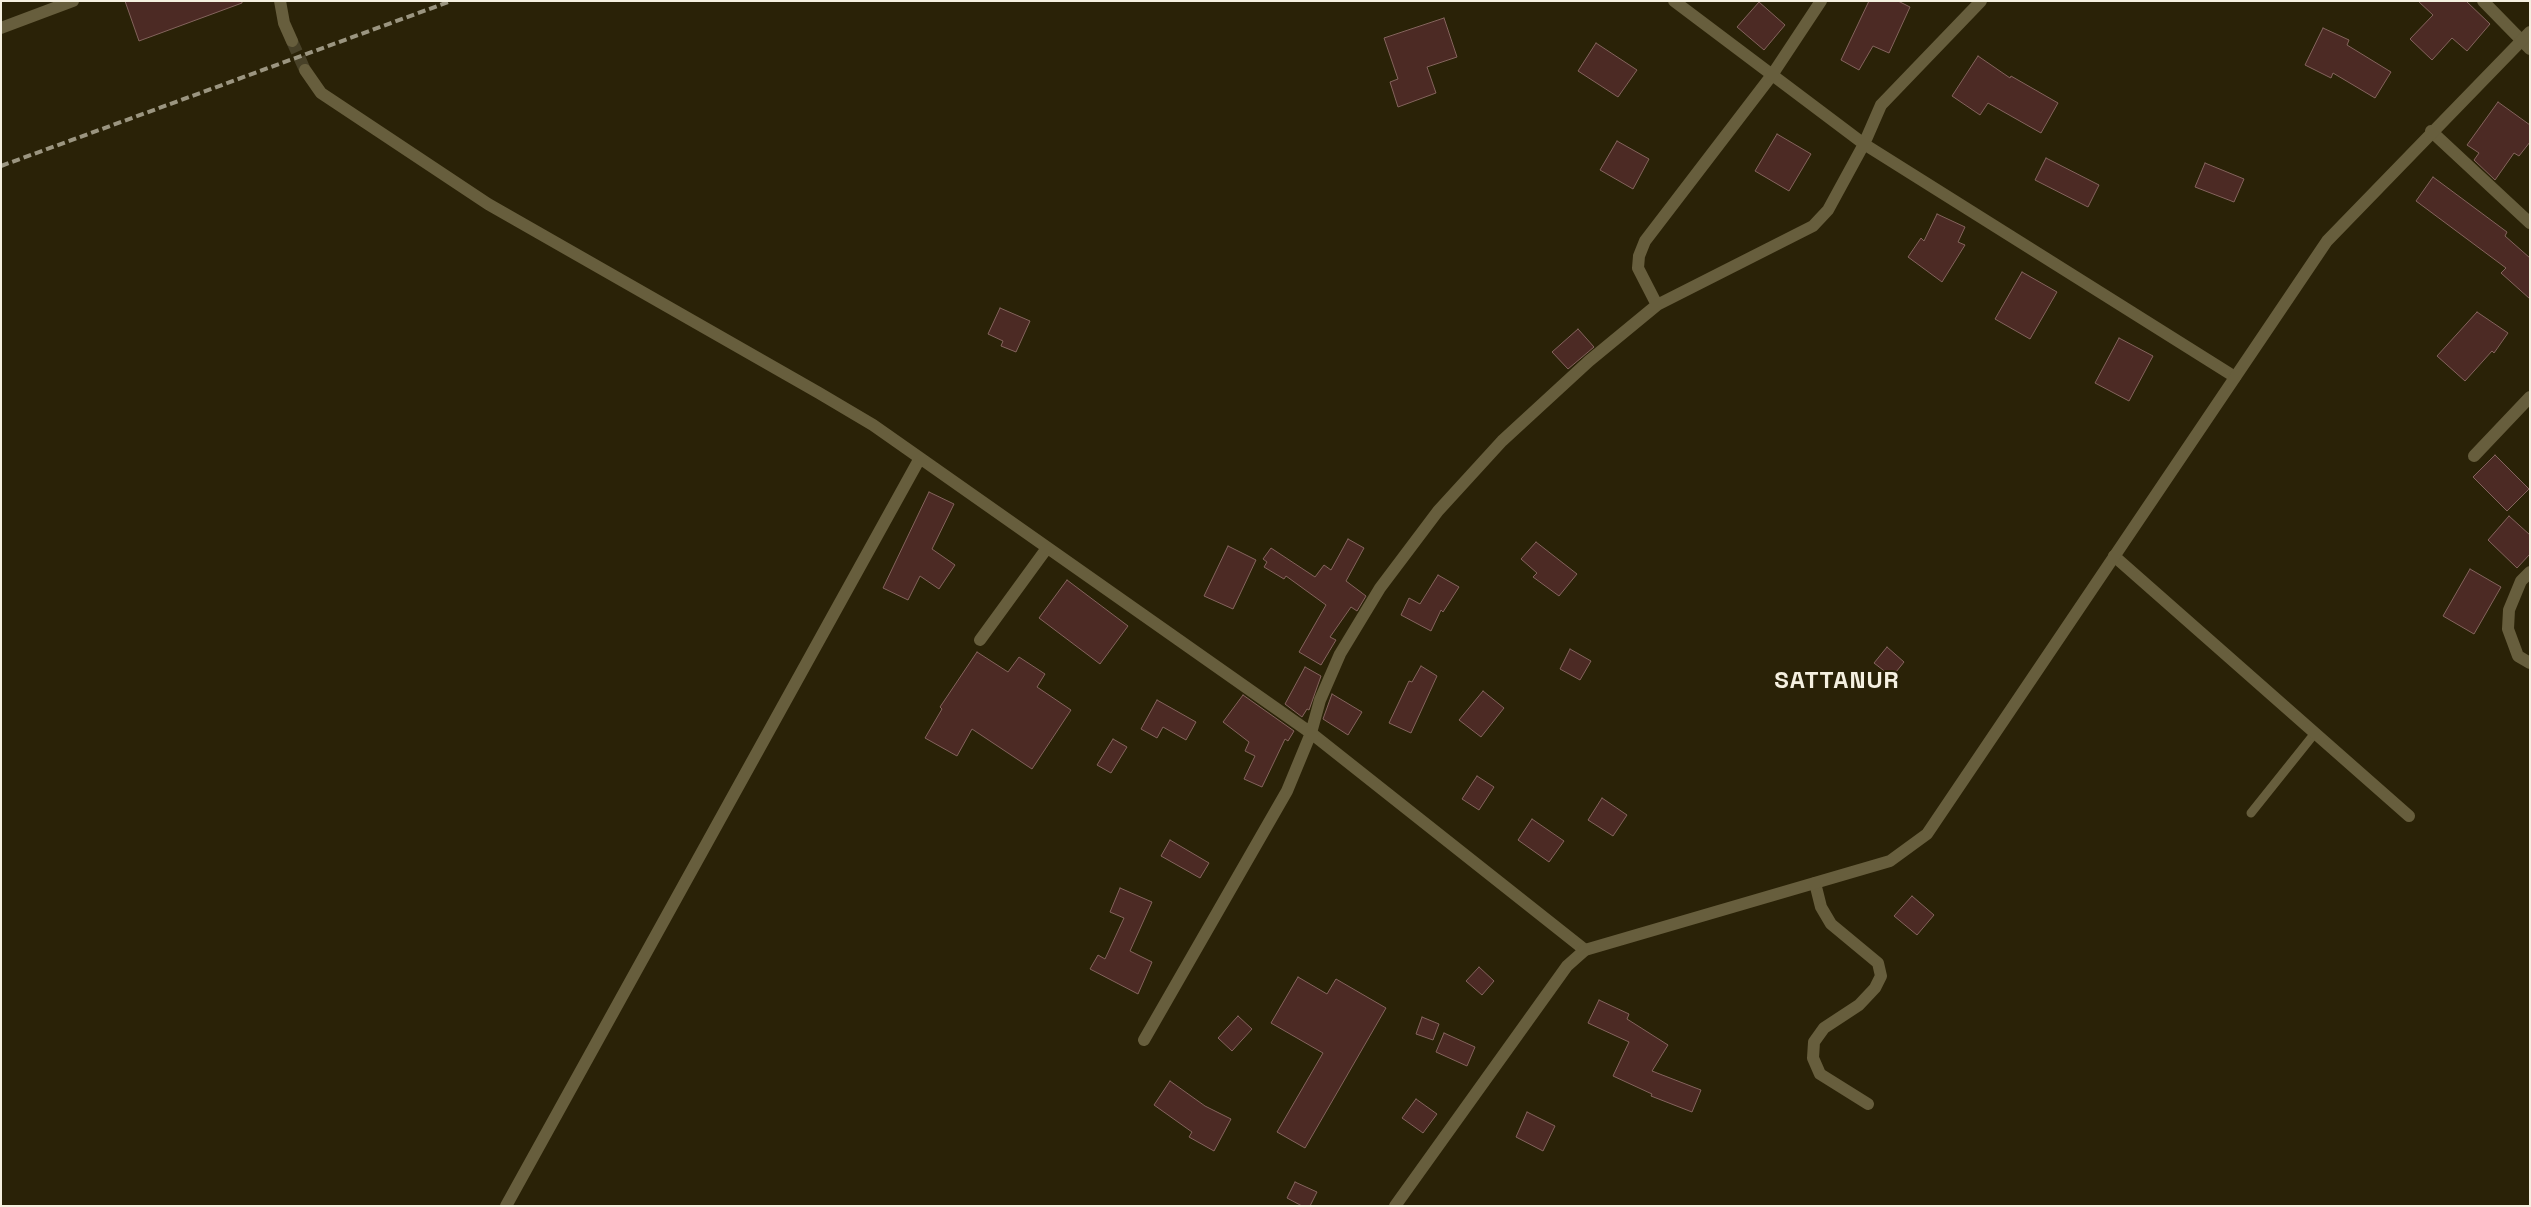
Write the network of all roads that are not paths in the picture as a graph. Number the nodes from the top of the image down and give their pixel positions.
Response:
1 (73, 1) edge
2 (280, 1) edge
3 (1674, 1) edge
4 (1821, 1) edge
5 (1981, 1) edge
6 (2483, 1) edge
7 (1, 28) edge
8 (292, 41) tunnel mouth
9 (2527, 41) edge
10 (305, 70) tunnel mouth
11 (1772, 75) junction
12 (2431, 132) junction
13 (1864, 144) junction
14 (2530, 223) edge
15 (1657, 304) junction
16 (2235, 377) junction
17 (2530, 397) edge
18 (2474, 456) dead end
19 (920, 458) junction
20 (1047, 548) junction
21 (2114, 556) junction
22 (2530, 572) edge
23 (980, 640) dead end
24 (2530, 663) edge
25 (2315, 732) junction
26 (1311, 733) junction
27 (2251, 813) dead end
28 (2409, 816) dead end
29 (1815, 883) junction
30 (1585, 950) junction
31 (1144, 1040) dead end
32 (1868, 1104) dead end
33 (506, 1206) edge
34 (1395, 1206) edge

1 - 7 street
2 - 8 street
3 - 11 street
4 - 11 street
5 - 13 street
6 - 9 street
9 - 12 street
10 - 19 street
11 - 13 street
11 - 15 street
12 - 14 street
12 - 16 street
13 - 15 street
13 - 16 street
15 - 26 street
16 - 21 street
17 - 18 street
19 - 20 street
19 - 33 street
20 - 23 street
20 - 26 street
21 - 25 street
21 - 29 street
22 - 24 street
25 - 27 lane
25 - 28 street
26 - 30 street
26 - 31 street
29 - 30 street
29 - 32 street
30 - 34 street

